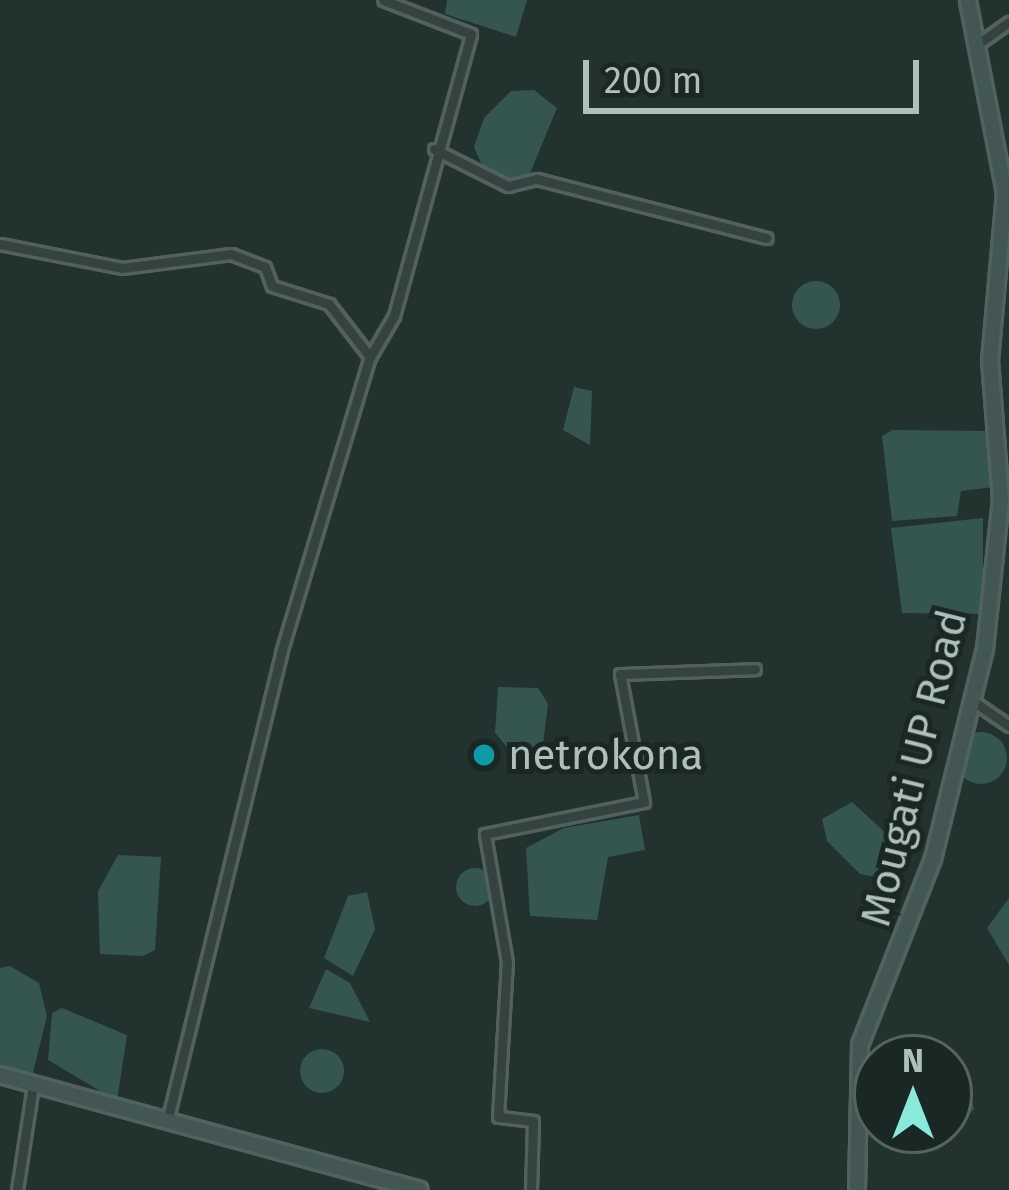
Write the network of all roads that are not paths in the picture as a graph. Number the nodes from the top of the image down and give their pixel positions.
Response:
1 (383, 0) edge
2 (968, 0) edge
3 (1009, 22) edge
4 (975, 46) junction
5 (434, 149) junction
6 (767, 238) dead end
7 (0, 244) edge
8 (370, 357) junction
9 (755, 669) dead end
10 (970, 697) junction
11 (1009, 726) edge
12 (0, 1075) edge
13 (33, 1084) junction
14 (167, 1122) junction
15 (17, 1190) edge
16 (420, 1190) edge
17 (531, 1190) edge
18 (857, 1190) edge

1 - 5 street
2 - 4 street, Mougati UP Road
3 - 4 street
4 - 10 street, Mougati UP Road
5 - 6 street
5 - 8 street
7 - 8 street
8 - 14 street
9 - 17 street
10 - 11 street
10 - 18 street, Mougati UP Road
12 - 13 street
13 - 14 street
13 - 15 street
14 - 16 street

